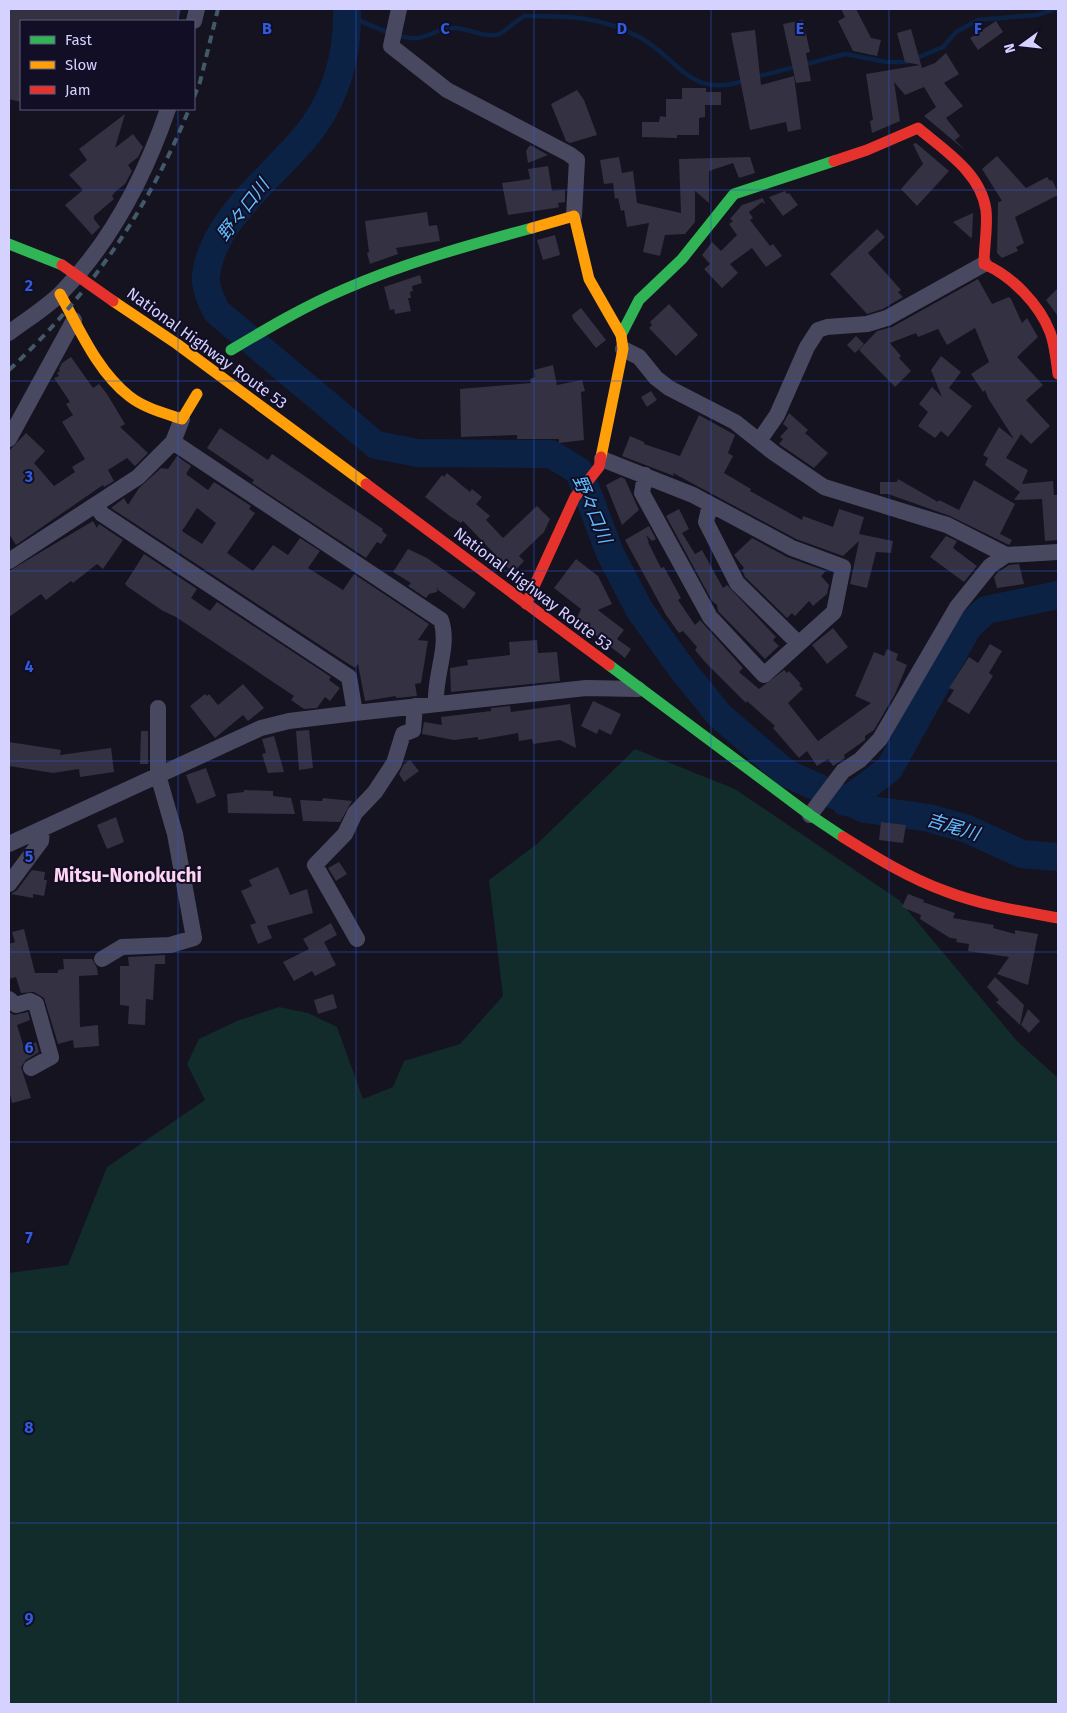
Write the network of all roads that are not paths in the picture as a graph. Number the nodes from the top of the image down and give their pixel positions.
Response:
1 (399, 9) edge
2 (168, 110) edge
3 (574, 216) junction
4 (9, 244) edge
5 (984, 264) junction
6 (60, 294) junction
7 (74, 320) junction
8 (1054, 328) edge
9 (9, 333) edge
10 (622, 342) junction
11 (235, 348) dead end
12 (1058, 374) edge
13 (197, 394) dead end
14 (182, 418) junction
15 (9, 438) edge
16 (759, 441) junction
17 (173, 442) junction
18 (601, 463) junction
19 (645, 475) junction
20 (710, 504) junction
21 (95, 505) junction
22 (1058, 552) edge
23 (1006, 555) junction
24 (9, 561) edge
25 (526, 604) junction
26 (798, 643) junction
27 (641, 689) junction
28 (436, 704) junction
29 (415, 706) junction
30 (158, 708) dead end
31 (355, 713) junction
32 (158, 775) junction
33 (810, 814) junction
34 (42, 829) junction
35 (9, 844) edge
36 (9, 884) edge
37 (1058, 918) edge
38 (356, 938) dead end
39 (102, 959) dead end
40 (9, 999) edge
41 (31, 1068) dead end

1 - 3 street
2 - 6 street
3 - 10 main road
3 - 11 main road
4 - 25 main road, National Highway Route 53, bridge
5 - 8 main road
5 - 10 main road
5 - 16 street
6 - 7 main road
6 - 9 street
7 - 14 main road
7 - 15 street
8 - 12 main road
10 - 16 street
10 - 18 main road
13 - 14 main road
14 - 17 street
16 - 23 street
17 - 21 street
17 - 28 street
18 - 19 street
18 - 25 main road
19 - 20 street
19 - 26 street
20 - 26 street
20 - 26 street
21 - 24 street
21 - 31 street
22 - 23 street
23 - 33 street
25 - 27 main road, National Highway Route 53
27 - 28 street
27 - 33 main road, National Highway Route 53
28 - 29 street
29 - 31 street
29 - 38 street
30 - 32 street
31 - 32 street
32 - 34 street
32 - 39 street
33 - 37 main road, National Highway Route 53
34 - 35 street
34 - 36 street
40 - 41 street

